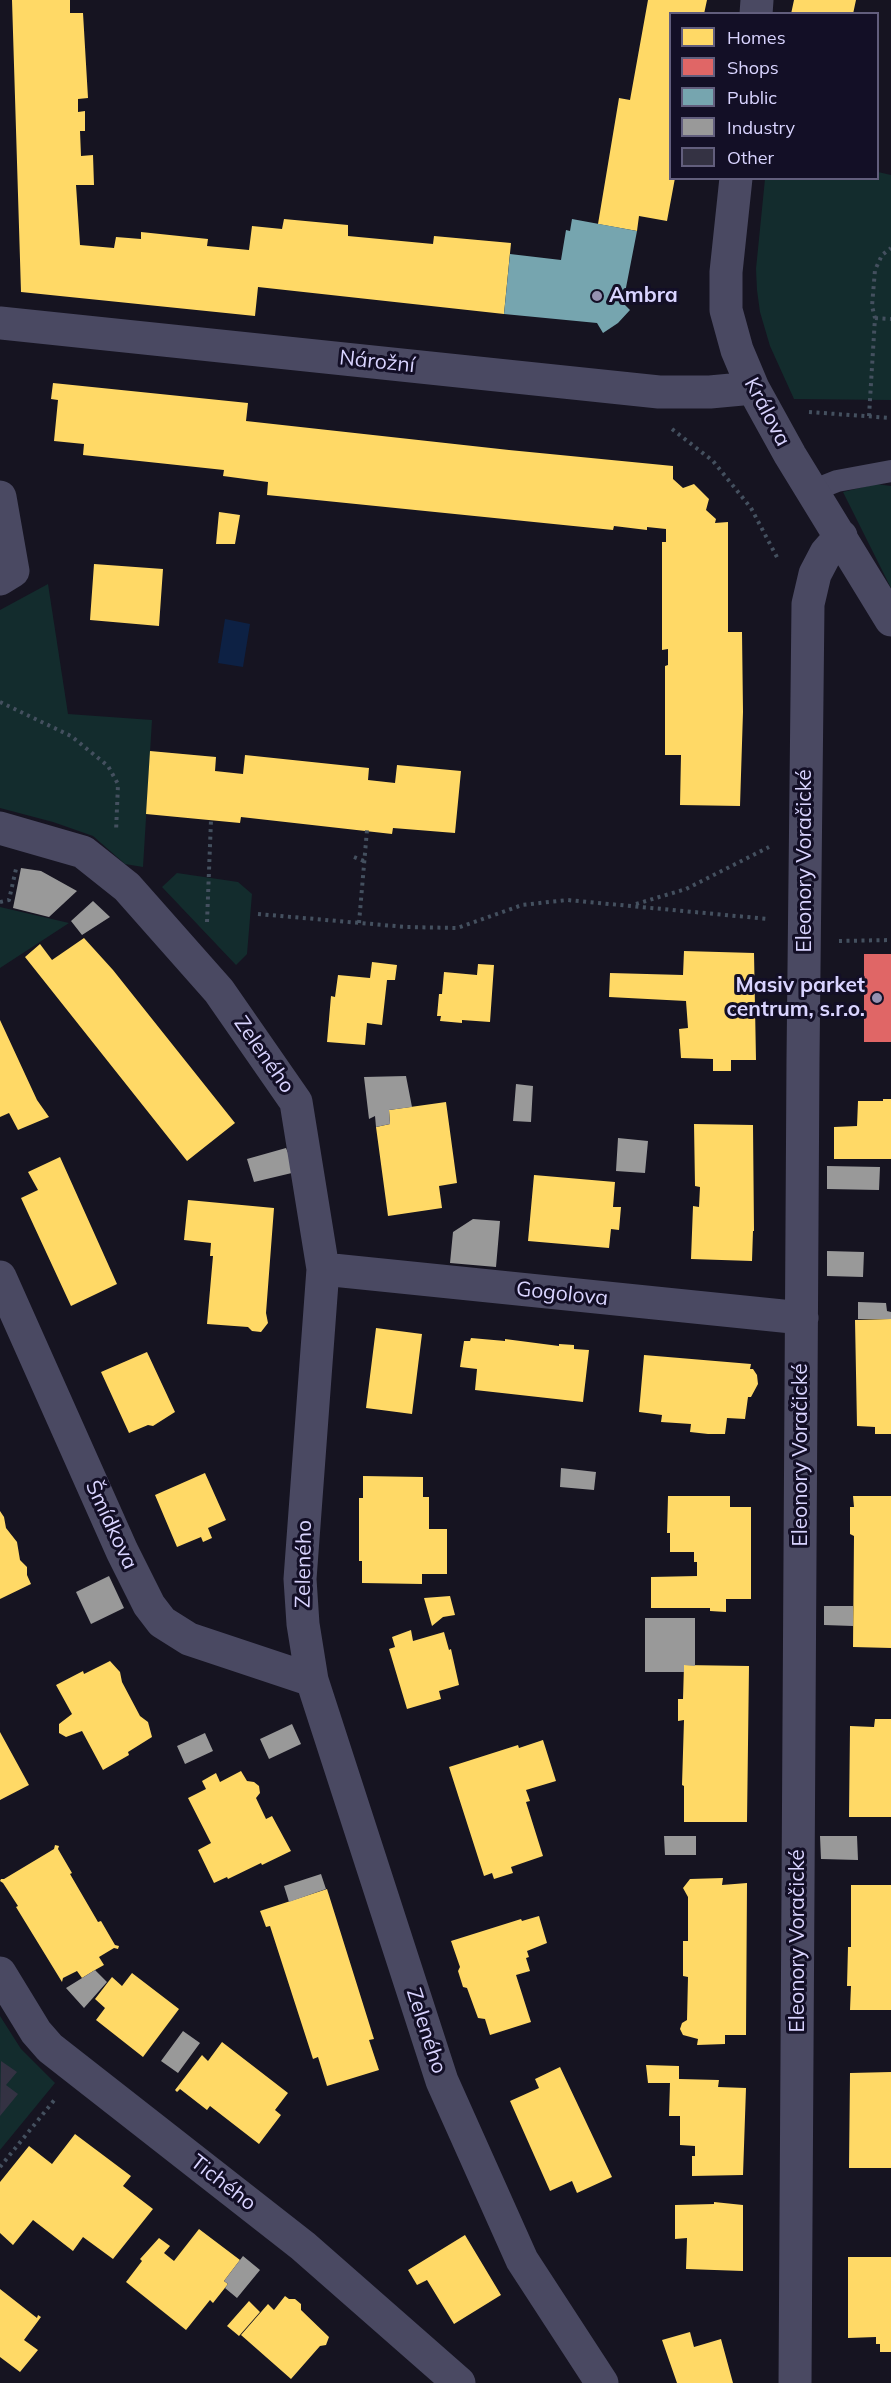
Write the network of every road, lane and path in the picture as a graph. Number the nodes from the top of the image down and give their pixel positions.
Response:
1 (735, 180) edge
2 (891, 248) edge
3 (875, 318) junction
4 (891, 319) edge
5 (0, 323) edge
6 (753, 388) junction
7 (812, 412) dead end
8 (869, 416) junction
9 (891, 418) edge
10 (664, 422) dead end
11 (891, 471) edge
12 (812, 491) junction
13 (0, 497) edge
14 (841, 536) junction
15 (783, 570) dead end
16 (7, 575) edge
17 (891, 621) edge
18 (0, 702) edge
19 (211, 820) dead end
20 (0, 828) edge
21 (805, 828) junction
22 (367, 830) dead end
23 (354, 857) dead end
24 (364, 861) junction
25 (121, 882) junction
26 (632, 905) junction
27 (258, 914) dead end
28 (359, 923) junction
29 (891, 940) edge
30 (820, 942) junction
31 (204, 974) junction
32 (322, 1269) junction
33 (0, 1277) edge
34 (802, 1318) junction
35 (312, 1680) junction
36 (0, 1973) edge
37 (79, 2070) junction
38 (0, 2167) edge
39 (459, 2383) edge
40 (602, 2383) edge
41 (795, 2383) edge

1 - 6 street, Králova
2 - 3 path
3 - 4 path
3 - 8 path
5 - 6 street, Nárožní
6 - 12 street, Králova
7 - 8 path
8 - 9 path
10 - 15 path
11 - 12 lane
12 - 14 street, Králova
13 - 16 street
14 - 17 street, Králova
14 - 21 street, Eleonory Voračické
18 - 25 path
19 - 31 path
20 - 25 street, Zeleného
21 - 26 path
21 - 30 street, Eleonory Voračické
22 - 24 path
23 - 24 path
24 - 28 path
25 - 31 street, Zeleného
26 - 28 path
26 - 30 path
27 - 28 path
29 - 30 path
30 - 34 street, Eleonory Voračické
31 - 32 street, Zeleného
32 - 34 street, Gogolova
32 - 35 street, Zeleného
33 - 35 street, Šmídkova
34 - 41 street, Eleonory Voračické
35 - 40 street, Zeleného
36 - 37 street, Tichého
37 - 38 path
37 - 39 street, Tichého

